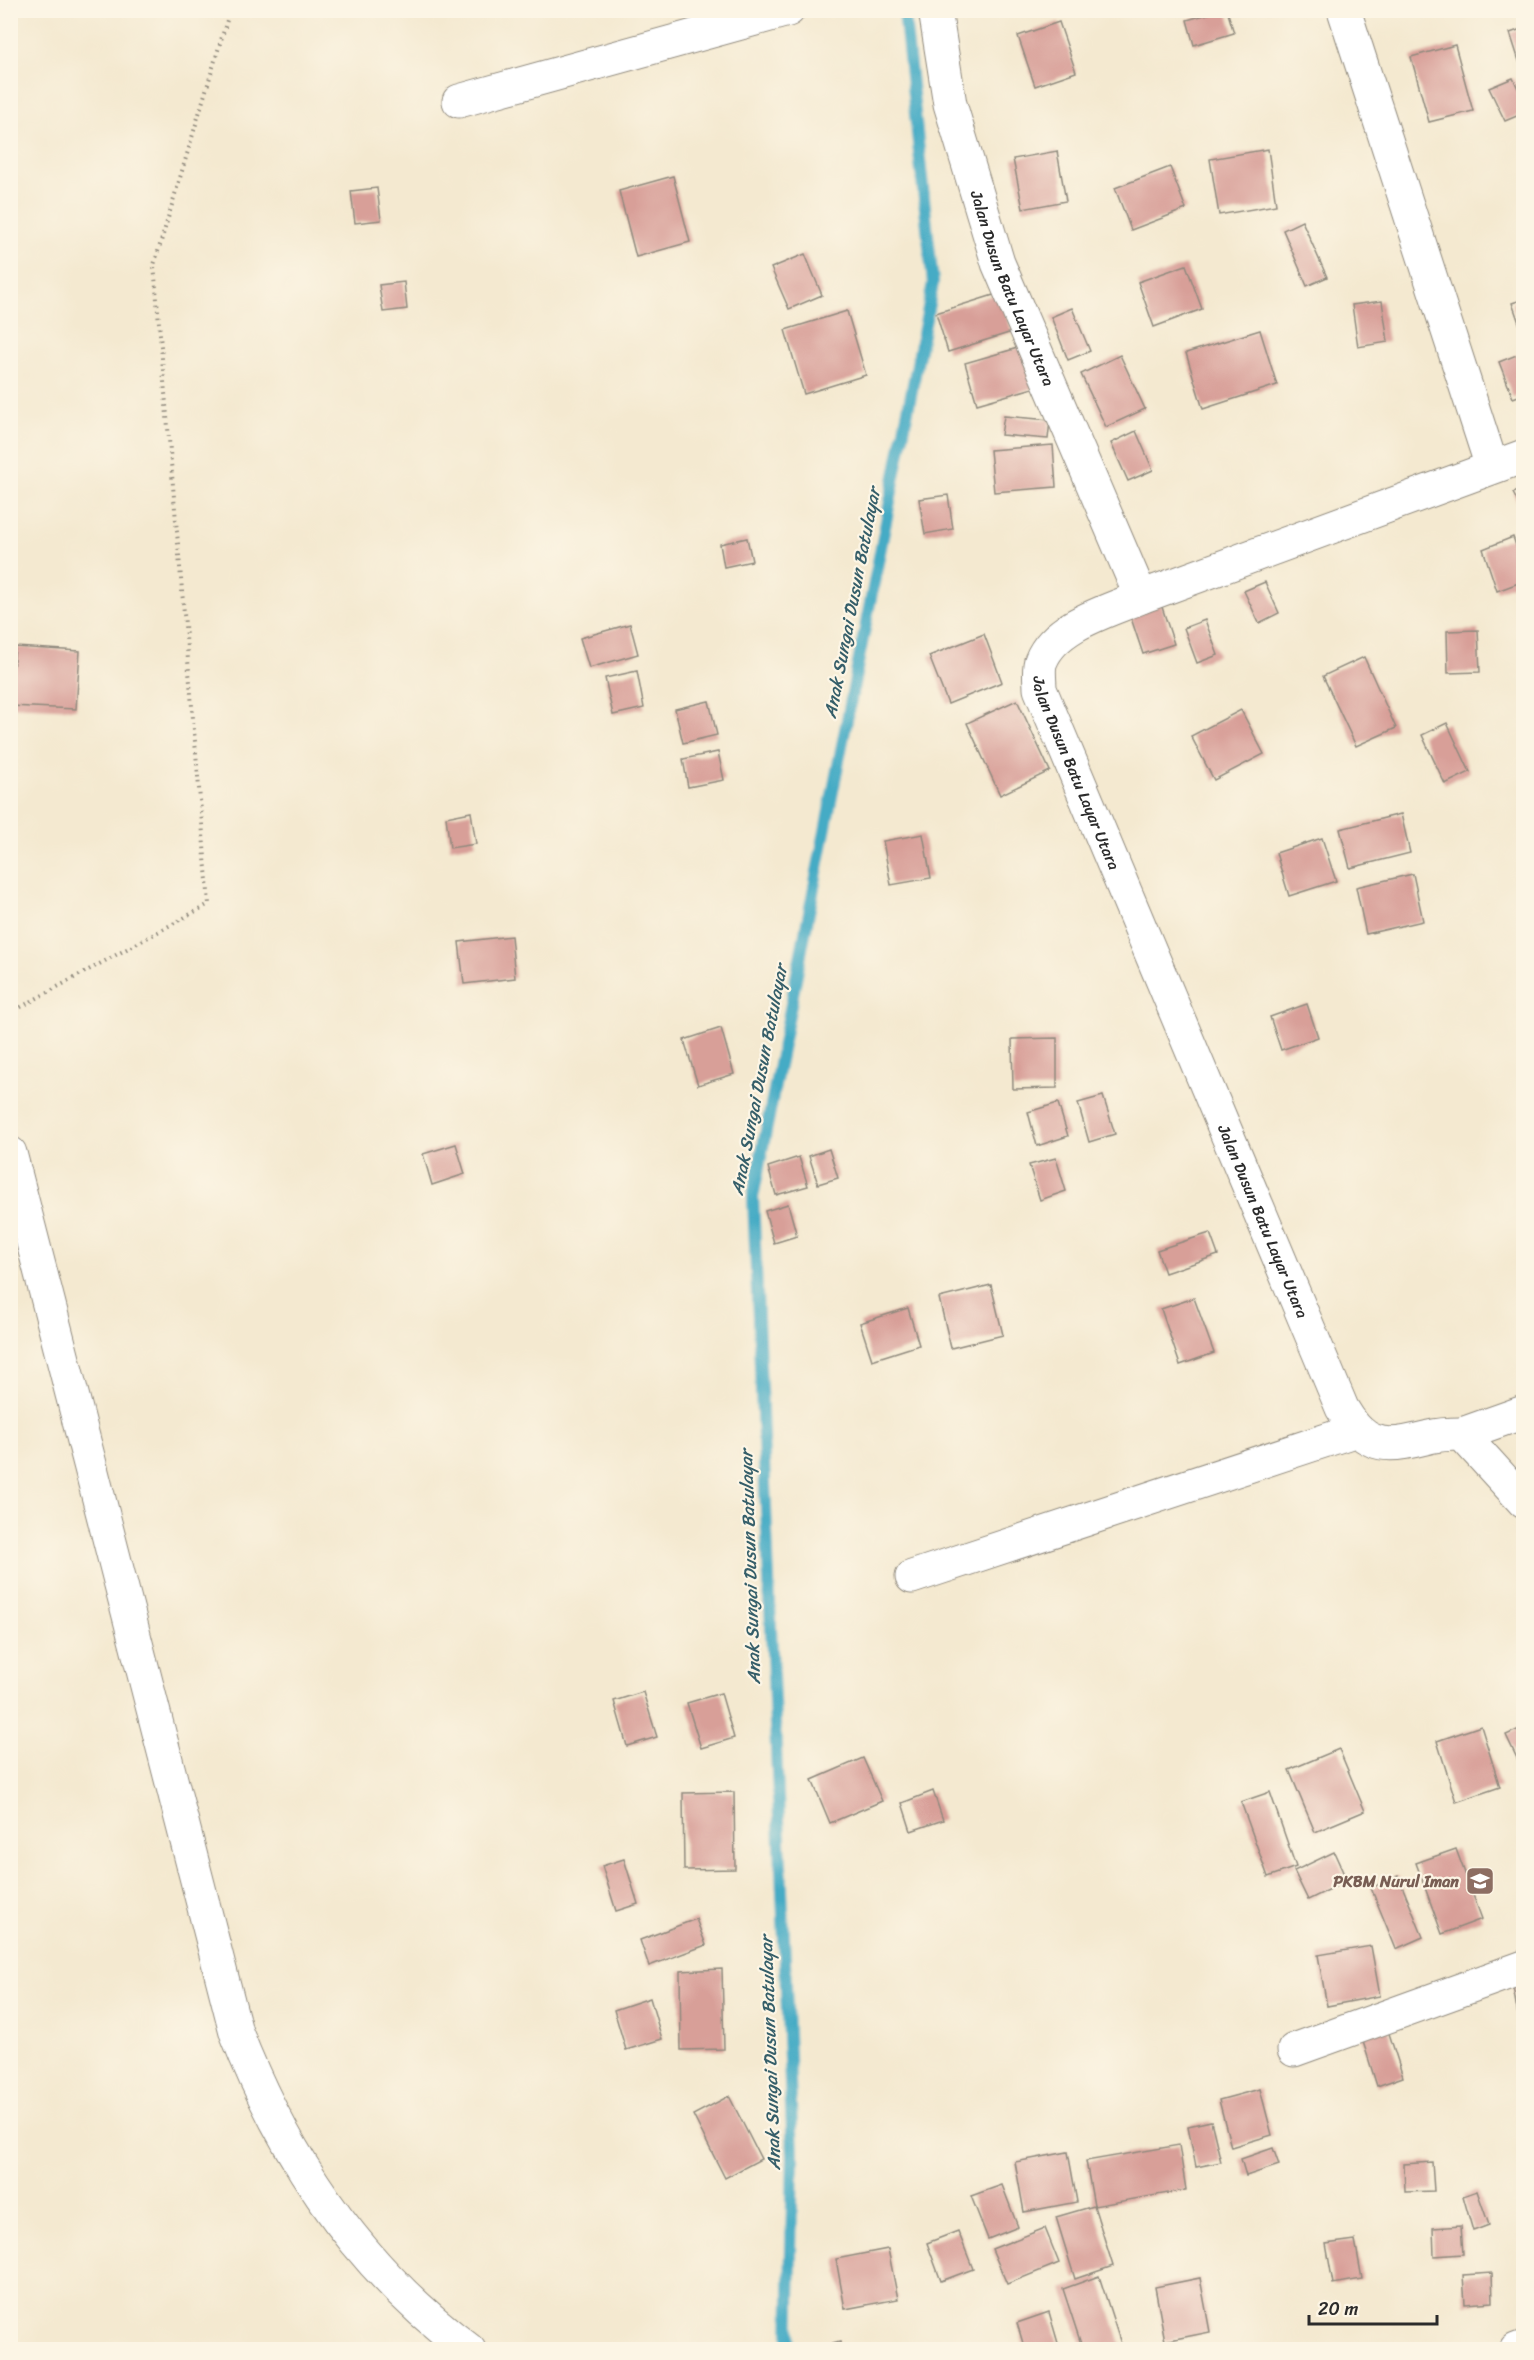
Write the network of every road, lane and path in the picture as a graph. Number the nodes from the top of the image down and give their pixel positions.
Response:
1 (230, 10) edge
2 (788, 10) edge
3 (935, 10) edge
4 (1344, 10) edge
5 (459, 101) dead end
6 (1524, 456) edge
7 (1492, 467) junction
8 (1141, 597) junction
9 (10, 1013) edge
10 (10, 1153) edge
11 (1524, 1412) edge
12 (1357, 1430) junction
13 (1462, 1434) junction
14 (1524, 1502) edge
15 (912, 1577) dead end
16 (1524, 1967) edge
17 (1294, 2050) dead end
18 (1524, 2347) edge
19 (469, 2349) edge
20 (1516, 2349) edge

1 - 9 path
2 - 5 street
3 - 8 street, Jalan Dusun Batu Layar Utara
4 - 7 street
6 - 7 street
7 - 8 street
8 - 12 street, Jalan Dusun Batu Layar Utara
10 - 19 street
11 - 13 street
12 - 13 street
12 - 15 street
13 - 14 street
16 - 17 street
18 - 20 street

